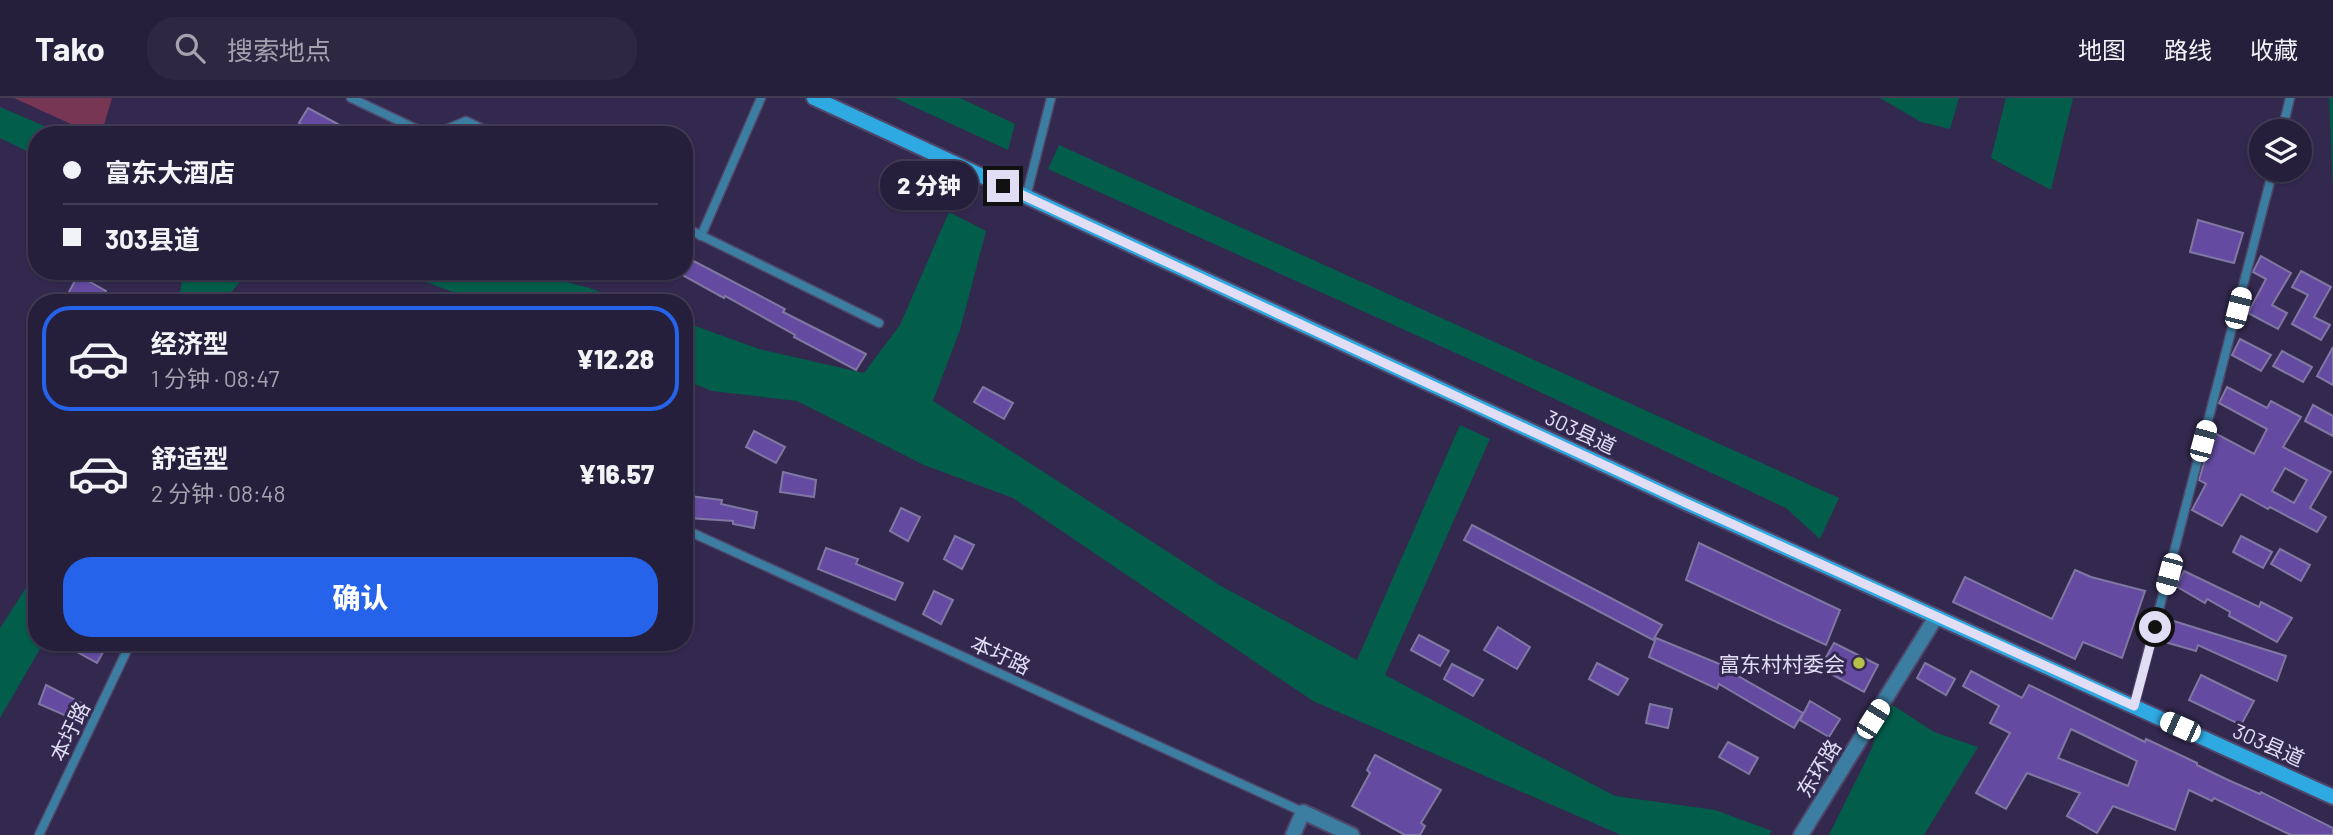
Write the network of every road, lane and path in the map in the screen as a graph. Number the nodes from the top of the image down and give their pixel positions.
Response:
1 (351, 98) edge
2 (761, 98) edge
3 (814, 98) edge
4 (1051, 98) edge
5 (2290, 98) edge
6 (2285, 119) edge
7 (412, 126) edge
8 (454, 126) edge
9 (477, 126) edge
10 (2270, 182) edge
11 (1026, 197) junction
12 (693, 232) edge
13 (701, 236) junction
14 (879, 323) dead end
15 (693, 533) edge
16 (1936, 617) junction
17 (127, 651) edge
18 (2134, 706) junction
19 (2333, 797) edge
20 (1303, 812) junction
21 (38, 835) edge
22 (1293, 835) edge
23 (1352, 835) edge
24 (1801, 835) edge

1 - 7 lane
2 - 13 lane
3 - 11 main road, 303县道
4 - 11 lane
5 - 6 lane
8 - 9 lane
10 - 18 lane
11 - 16 main road, 303县道
12 - 13 lane
13 - 14 lane
15 - 20 lane, 本圩路
16 - 18 main road, 303县道
16 - 24 street, 东环路
17 - 21 lane, 本圩路
18 - 19 main road, 303县道
20 - 22 street
20 - 23 street

